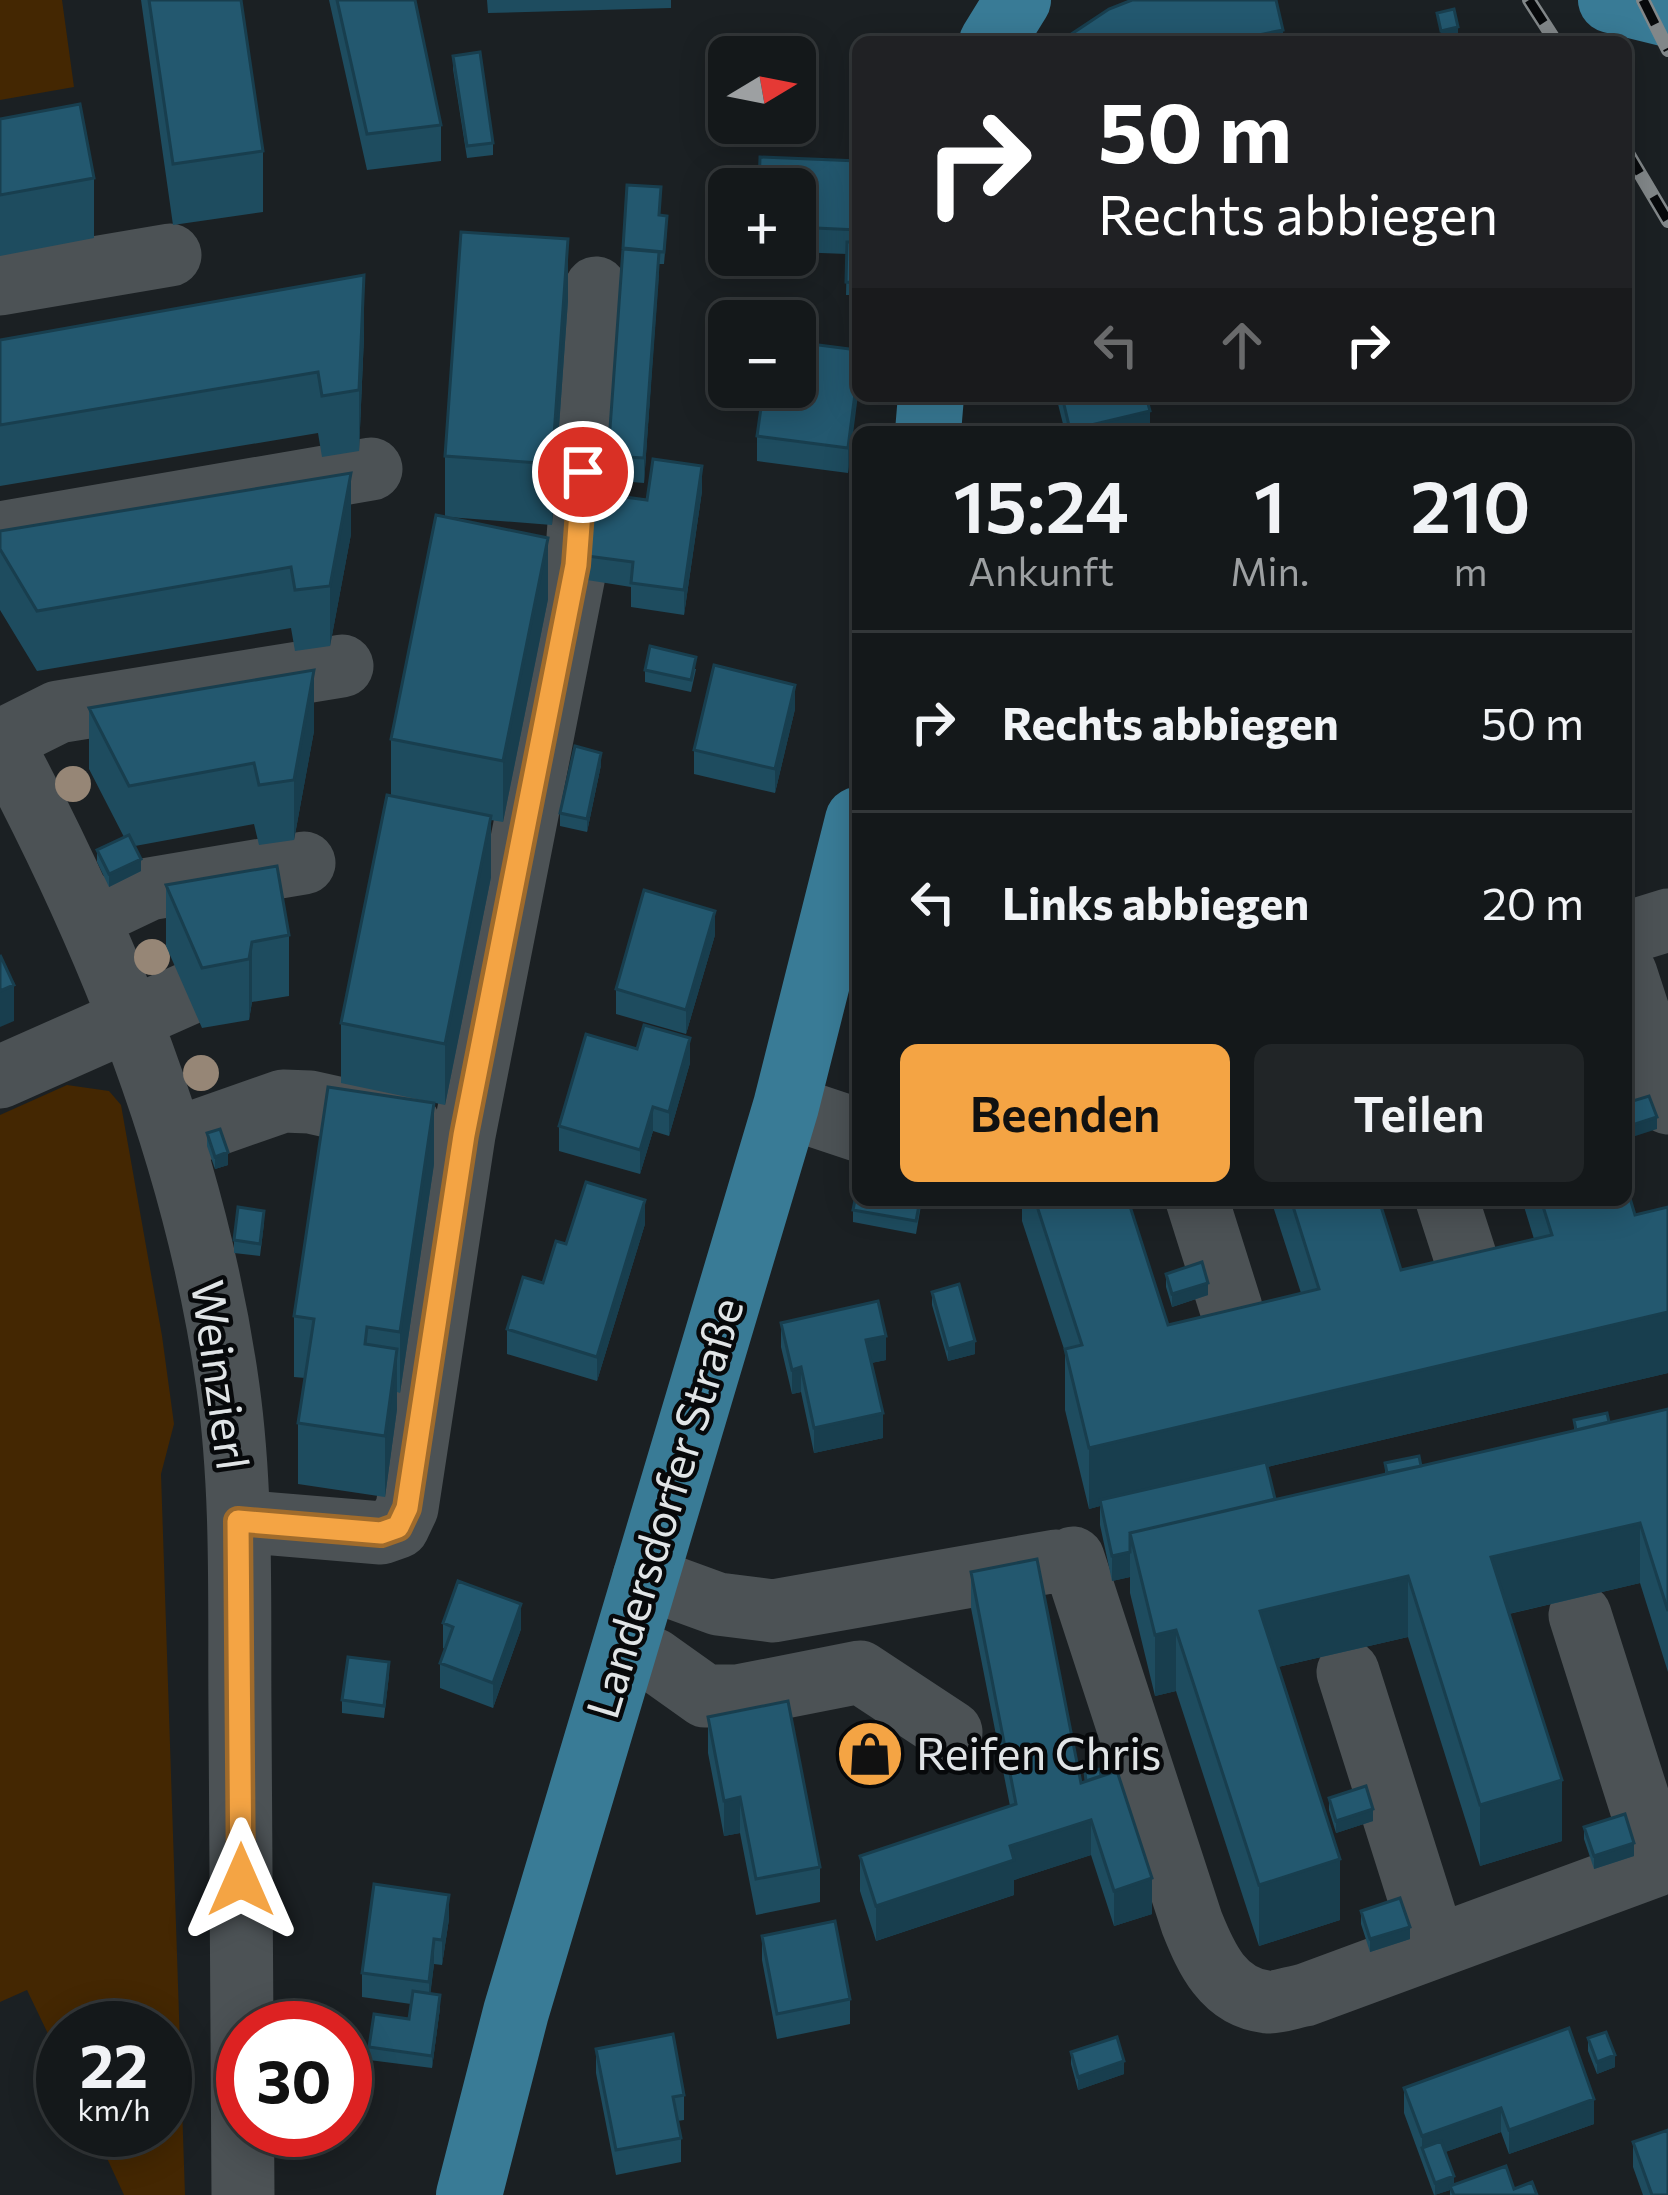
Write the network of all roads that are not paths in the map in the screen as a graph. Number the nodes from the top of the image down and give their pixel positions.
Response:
1 (1018, 0) edge
2 (1611, 0) edge
3 (1668, 14) edge
4 (996, 36) edge
5 (170, 255) dead end
6 (0, 284) edge
7 (596, 288) dead end
8 (371, 470) dead end
9 (0, 533) edge
10 (342, 666) dead end
11 (0, 740) edge
12 (852, 844) edge
13 (304, 863) dead end
14 (88, 918) junction
15 (1668, 920) edge
16 (1632, 931) edge
17 (1632, 992) edge
18 (187, 994) edge
19 (130, 1018) junction
20 (0, 1077) edge
21 (1668, 1102) edge
22 (786, 1106) junction
23 (852, 1128) edge
24 (464, 1135) junction
25 (172, 1140) junction
26 (1199, 1206) edge
27 (1450, 1206) edge
28 (1466, 1258) edge
29 (1231, 1308) edge
30 (238, 1521) junction
31 (644, 1577) junction
32 (1580, 1615) dead end
33 (624, 1647) junction
34 (1348, 1672) dead end
35 (951, 1732) dead end
36 (1664, 1862) edge
37 (1435, 1947) junction
38 (243, 2195) edge
39 (469, 2195) edge

1 - 4 main road
2 - 3 main road
5 - 6 street
7 - 24 street
8 - 9 street
10 - 11 street
11 - 14 street, Weinzierl
12 - 22 main road, Landersdorfer Straße
13 - 14 street
14 - 19 street, Weinzierl
15 - 16 street
17 - 21 street
18 - 19 street
19 - 20 street
19 - 25 street, Weinzierl
22 - 23 street
22 - 31 main road, Landersdorfer Straße
24 - 25 street
24 - 30 street
25 - 30 street, Weinzierl
26 - 29 street
27 - 28 street
30 - 38 street, Weinzierl
31 - 33 main road, Landersdorfer Straße
31 - 37 street
32 - 36 street
33 - 35 street
33 - 39 main road, Landersdorfer Straße
34 - 37 street
36 - 37 street

